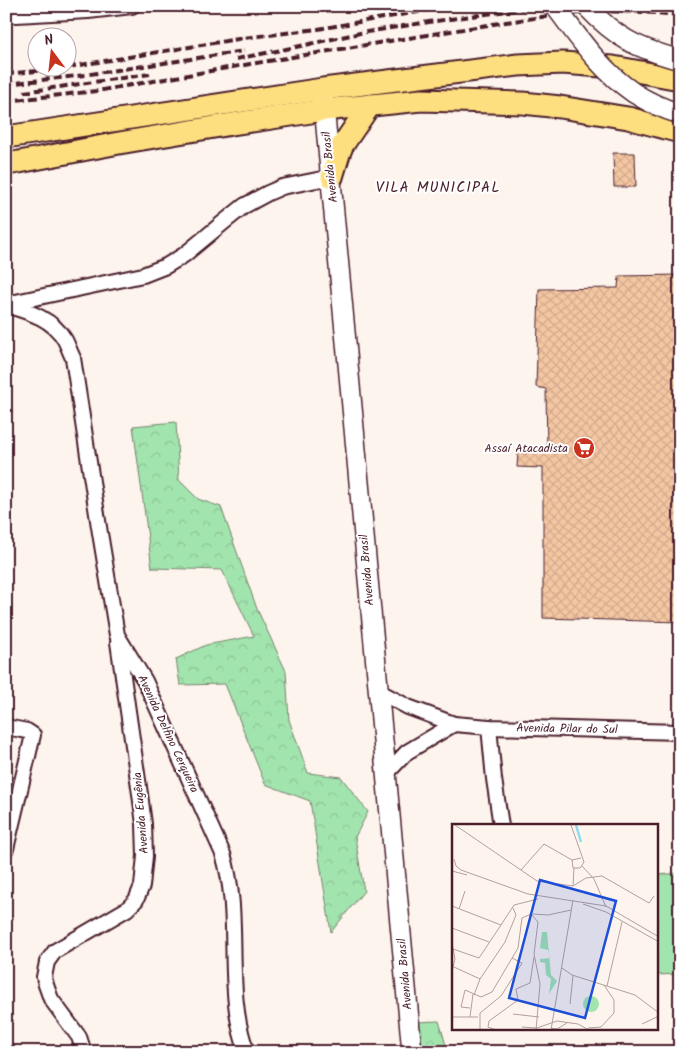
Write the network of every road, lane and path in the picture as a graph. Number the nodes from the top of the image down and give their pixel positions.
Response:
1 (132, 6) edge
2 (555, 6) edge
3 (586, 6) edge
4 (6, 14) edge
5 (680, 60) edge
6 (680, 79) edge
7 (324, 100) junction
8 (370, 105) junction
9 (680, 114) edge
10 (680, 132) edge
11 (6, 137) edge
12 (10, 166) edge
13 (332, 177) junction
14 (6, 304) edge
15 (117, 635) junction
16 (378, 691) junction
17 (454, 724) junction
18 (6, 727) edge
19 (489, 728) junction
20 (680, 732) edge
21 (386, 774) junction
22 (501, 824) edge
23 (6, 849) edge
24 (82, 1052) edge
25 (247, 1052) edge
26 (412, 1052) edge

1 - 4 street
2 - 9 main road, bridge
3 - 5 main road, bridge
6 - 7 main road
7 - 8 main road
7 - 11 main road
7 - 12 main road
7 - 13 main road, Avenida Brasil
8 - 10 main road
8 - 13 main road
13 - 14 street
13 - 16 main road, Avenida Brasil
14 - 15 street, Avenida Delfino Cerqueira
15 - 24 street, Avenida Eugênia
15 - 25 street, Avenida Delfino Cerqueira
16 - 17 street, Avenida Pilar do Sul
16 - 21 main road, Avenida Brasil
17 - 19 street, Avenida Pilar do Sul
17 - 21 street
18 - 23 street
19 - 20 street, Avenida Pilar do Sul
19 - 22 street
21 - 26 main road, Avenida Brasil

